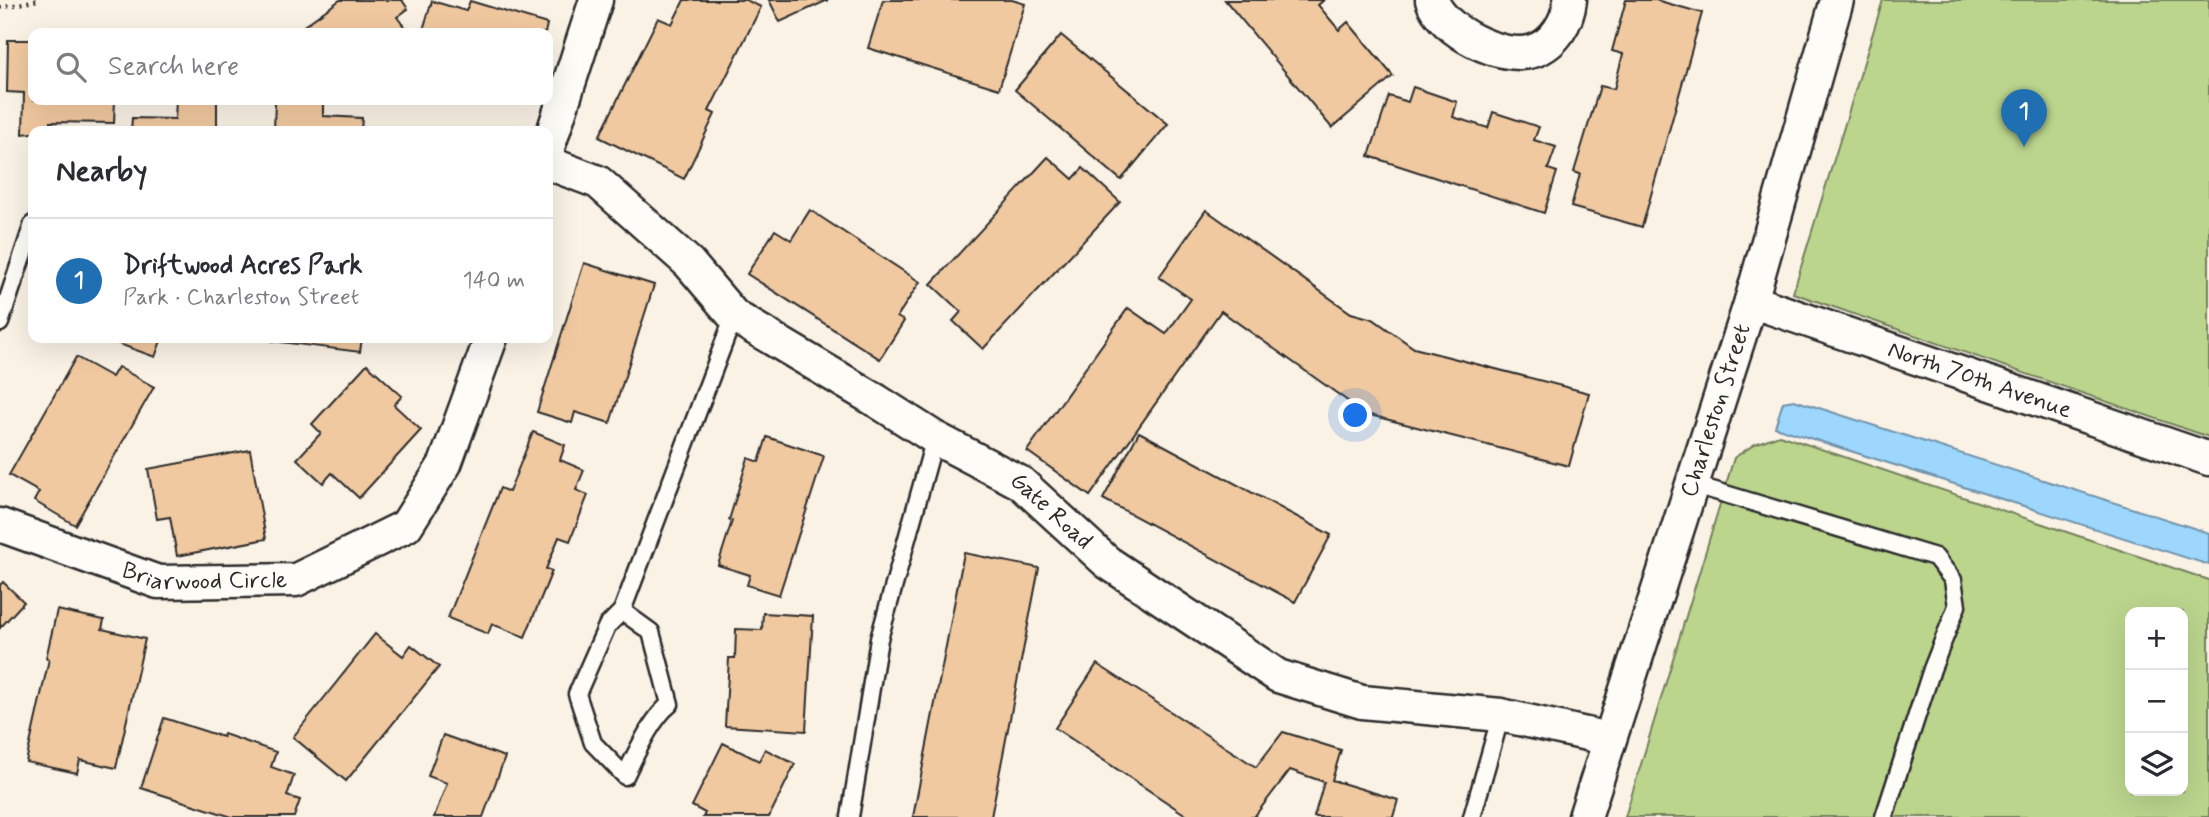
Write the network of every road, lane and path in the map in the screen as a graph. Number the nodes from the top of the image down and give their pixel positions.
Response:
1 (38, 0) edge
2 (596, 0) edge
3 (1432, 0) edge
4 (1570, 0) edge
5 (1837, 0) edge
6 (0, 9) edge
7 (553, 133) edge
8 (553, 165) edge
9 (28, 239) edge
10 (1751, 301) junction
11 (734, 316) junction
12 (0, 323) edge
13 (489, 343) edge
14 (935, 438) junction
15 (2209, 459) edge
16 (1692, 484) junction
17 (0, 525) edge
18 (622, 611) junction
19 (1501, 715) junction
20 (1609, 739) junction
21 (850, 817) edge
22 (1472, 817) edge
23 (1585, 817) edge
24 (1884, 817) edge

1 - 6 path
2 - 7 street
3 - 4 street
5 - 10 street, Charleston Street
8 - 11 street, Gate Road
9 - 12 lane
10 - 15 street, North 70th Avenue
10 - 16 street, Charleston Street
11 - 14 street, Gate Road
11 - 18 lane
13 - 17 street, Briarwood Circle
14 - 19 street, Gate Road
14 - 21 lane
16 - 20 street, Charleston Street
16 - 24 lane
18 - 18 lane
19 - 20 street, Gate Road
19 - 22 lane
20 - 23 street, Charleston Street

